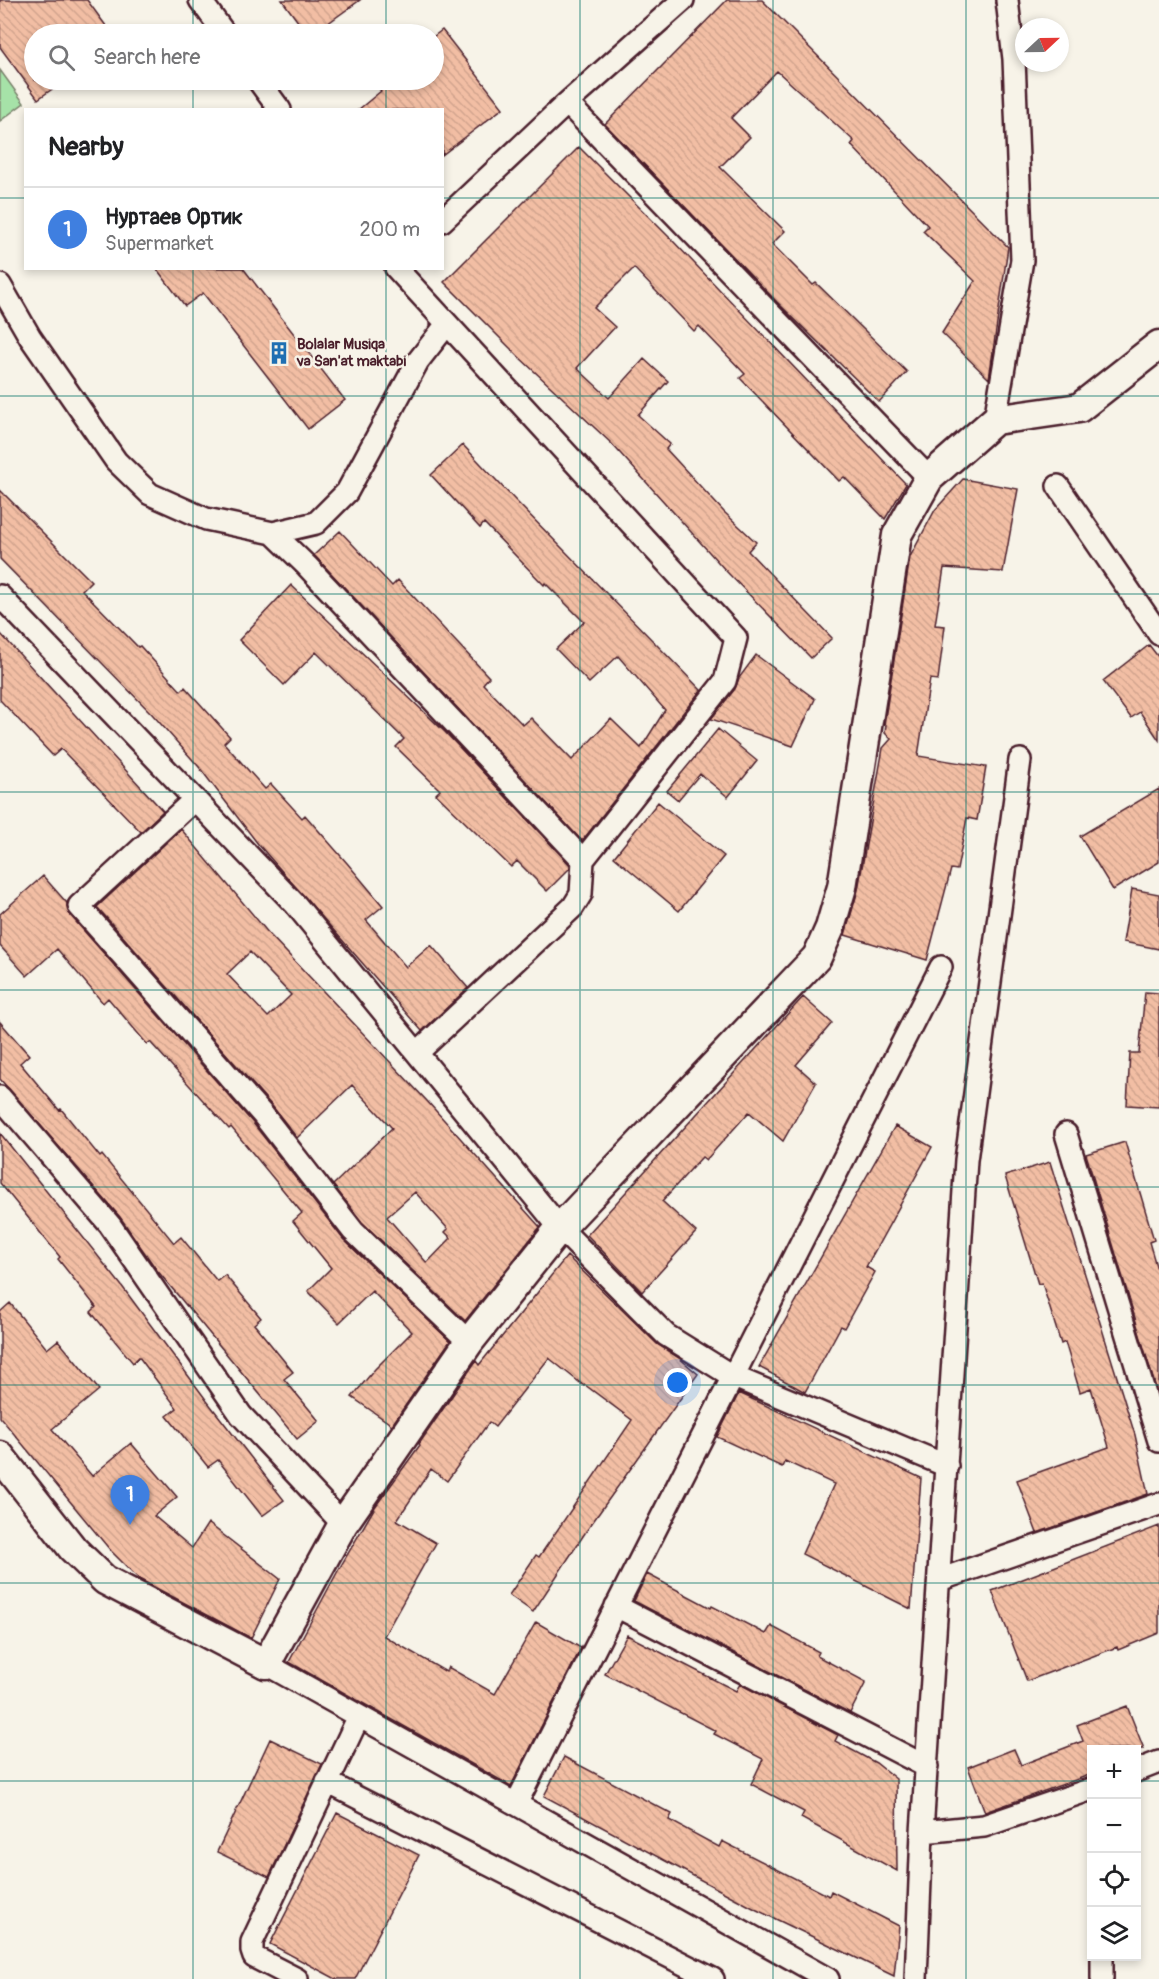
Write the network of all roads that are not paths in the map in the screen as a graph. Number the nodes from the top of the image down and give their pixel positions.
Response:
1 (200, 0) edge
2 (683, 0) edge
3 (1007, 0) edge
4 (218, 24) edge
5 (265, 90) edge
6 (567, 103) junction
7 (279, 108) edge
8 (444, 219) edge
9 (398, 270) edge
10 (0, 285) edge
11 (447, 324) junction
12 (1159, 345) edge
13 (995, 420) junction
14 (929, 478) junction
15 (1058, 486) dead end
16 (273, 533) junction
17 (0, 596) edge
18 (1159, 634) edge
19 (1020, 760) dead end
20 (195, 799) junction
21 (583, 860) junction
22 (941, 966) dead end
23 (417, 1053) junction
24 (0, 1097) edge
25 (1066, 1134) dead end
26 (560, 1228) junction
27 (469, 1342) junction
28 (732, 1376) junction
29 (1159, 1441) edge
30 (0, 1456) edge
31 (947, 1466) junction
32 (1159, 1504) edge
33 (344, 1524) junction
34 (939, 1580) junction
35 (616, 1606) junction
36 (266, 1664) junction
37 (359, 1716) junction
38 (1159, 1762) edge
39 (927, 1767) junction
40 (1141, 1769) edge
41 (327, 1782) junction
42 (1087, 1792) edge
43 (516, 1804) junction
44 (922, 1832) junction
45 (1102, 1961) edge
46 (297, 1979) edge
47 (713, 1979) edge
48 (828, 1979) edge
49 (916, 1979) edge
50 (1102, 1979) edge

1 - 4 street
2 - 6 street
3 - 13 street
5 - 7 street
6 - 8 street
6 - 14 street
9 - 11 street
10 - 16 street
11 - 16 street
11 - 21 street
12 - 13 street
13 - 14 street
14 - 26 street
15 - 18 street
16 - 21 street
17 - 20 street
19 - 31 street
20 - 23 street
20 - 27 street
21 - 23 street
22 - 28 street
23 - 26 street
24 - 33 street
25 - 29 street
26 - 27 street
26 - 28 street
27 - 33 street
28 - 31 street
28 - 35 street
30 - 36 street
31 - 34 street
32 - 34 street
33 - 36 street
34 - 39 street
35 - 39 street
35 - 43 street
36 - 37 street
37 - 41 street
37 - 43 street
38 - 40 street
39 - 44 street
41 - 46 street
41 - 47 street
42 - 44 street
43 - 48 street
44 - 49 street
45 - 50 street

